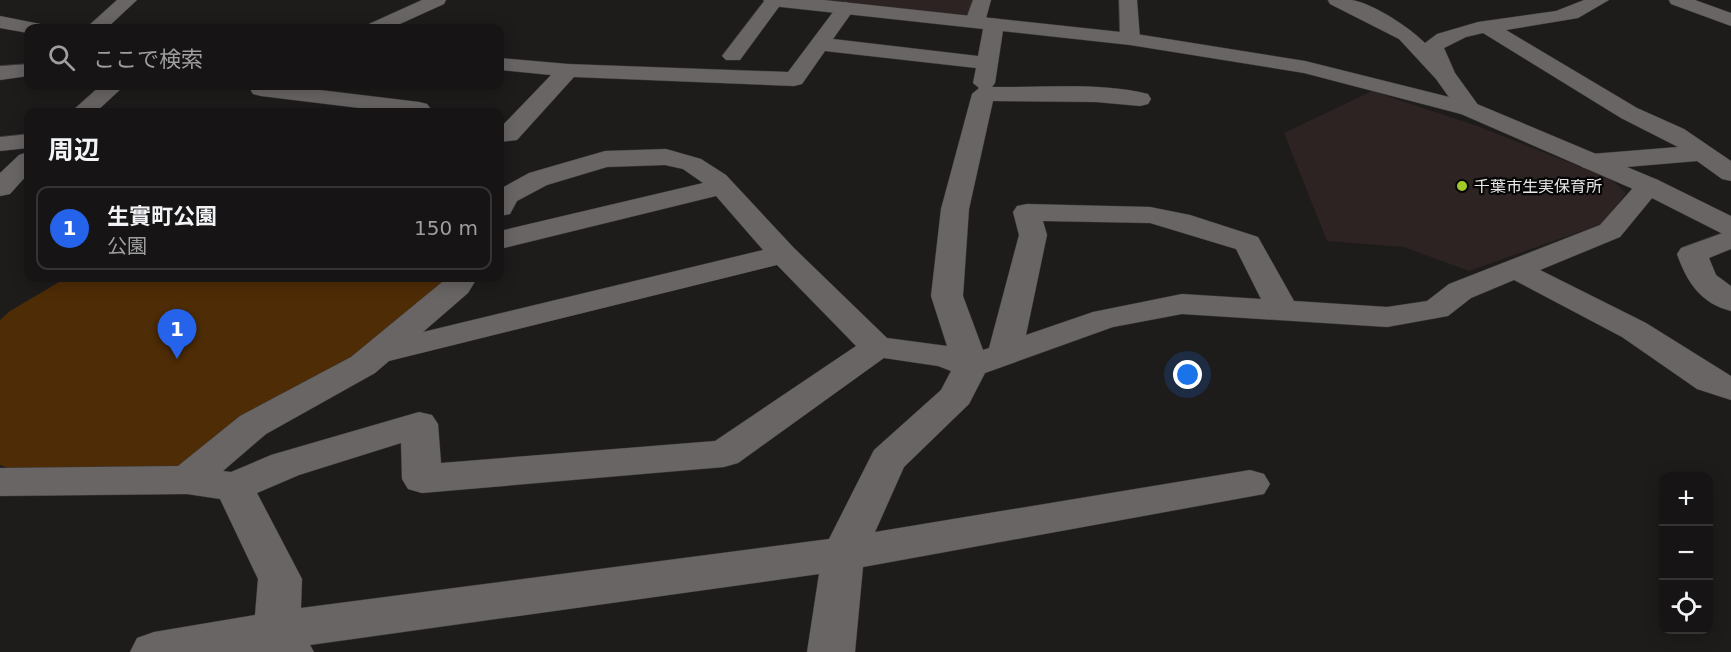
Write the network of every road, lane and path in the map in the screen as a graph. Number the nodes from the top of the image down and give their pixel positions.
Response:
1 (128, 0) edge
2 (436, 0) edge
3 (773, 0) edge
4 (982, 0) edge
5 (1128, 0) edge
6 (1337, 0) edge
7 (1600, 0) edge
8 (1678, 0) edge
9 (846, 8) junction
10 (1731, 21) edge
11 (0, 22) edge
12 (985, 23) junction
13 (101, 24) edge
14 (385, 24) edge
15 (24, 26) edge
16 (1487, 27) junction
17 (1130, 39) junction
18 (820, 44) junction
19 (733, 56) dead end
20 (504, 64) edge
21 (24, 70) edge
22 (568, 70) junction
23 (0, 73) edge
24 (1444, 74) junction
25 (985, 78) junction
26 (108, 90) edge
27 (269, 90) edge
28 (1140, 99) dead end
29 (87, 108) edge
30 (411, 108) edge
31 (1469, 109) junction
32 (24, 133) edge
33 (0, 134) edge
34 (504, 136) edge
35 (24, 141) edge
36 (0, 144) edge
37 (1702, 153) junction
38 (1591, 162) junction
39 (24, 164) edge
40 (1731, 173) edge
41 (1649, 186) junction
42 (722, 187) junction
43 (0, 188) edge
44 (504, 198) edge
45 (1731, 227) edge
46 (504, 239) edge
47 (1731, 239) edge
48 (783, 254) junction
49 (1513, 268) junction
50 (460, 282) edge
51 (1731, 301) edge
52 (1283, 311) junction
53 (877, 347) junction
54 (378, 353) junction
55 (1004, 356) junction
56 (970, 366) junction
57 (1731, 389) edge
58 (187, 480) junction
59 (0, 482) edge
60 (1250, 484) dead end
61 (234, 487) junction
62 (843, 554) junction
63 (284, 641) edge
64 (154, 652) edge
65 (831, 652) edge

1 - 13 street
2 - 14 street
3 - 9 street
3 - 19 street
4 - 12 street
5 - 17 street
6 - 24 street
7 - 16 street
8 - 10 street
9 - 12 street
9 - 18 street
11 - 15 street
12 - 17 street
12 - 25 street
16 - 24 street
16 - 37 street
17 - 31 street
18 - 22 street
18 - 25 street
20 - 22 street
21 - 23 street
22 - 34 street
24 - 31 street
25 - 28 street
25 - 56 street
26 - 29 street
27 - 30 street
31 - 38 street
32 - 33 street
35 - 36 street
37 - 38 street
37 - 40 street
38 - 41 street
39 - 43 street
41 - 45 street
41 - 49 street
42 - 44 street
42 - 46 street
42 - 48 street
47 - 51 street
48 - 53 street
48 - 54 street
49 - 52 street
49 - 57 street
50 - 54 street
52 - 55 street
52 - 55 street
53 - 56 street
53 - 61 street
54 - 58 street
55 - 56 street
56 - 62 street
58 - 59 street
58 - 61 street
60 - 62 street
61 - 63 street
62 - 63 street
62 - 65 street
63 - 64 street

